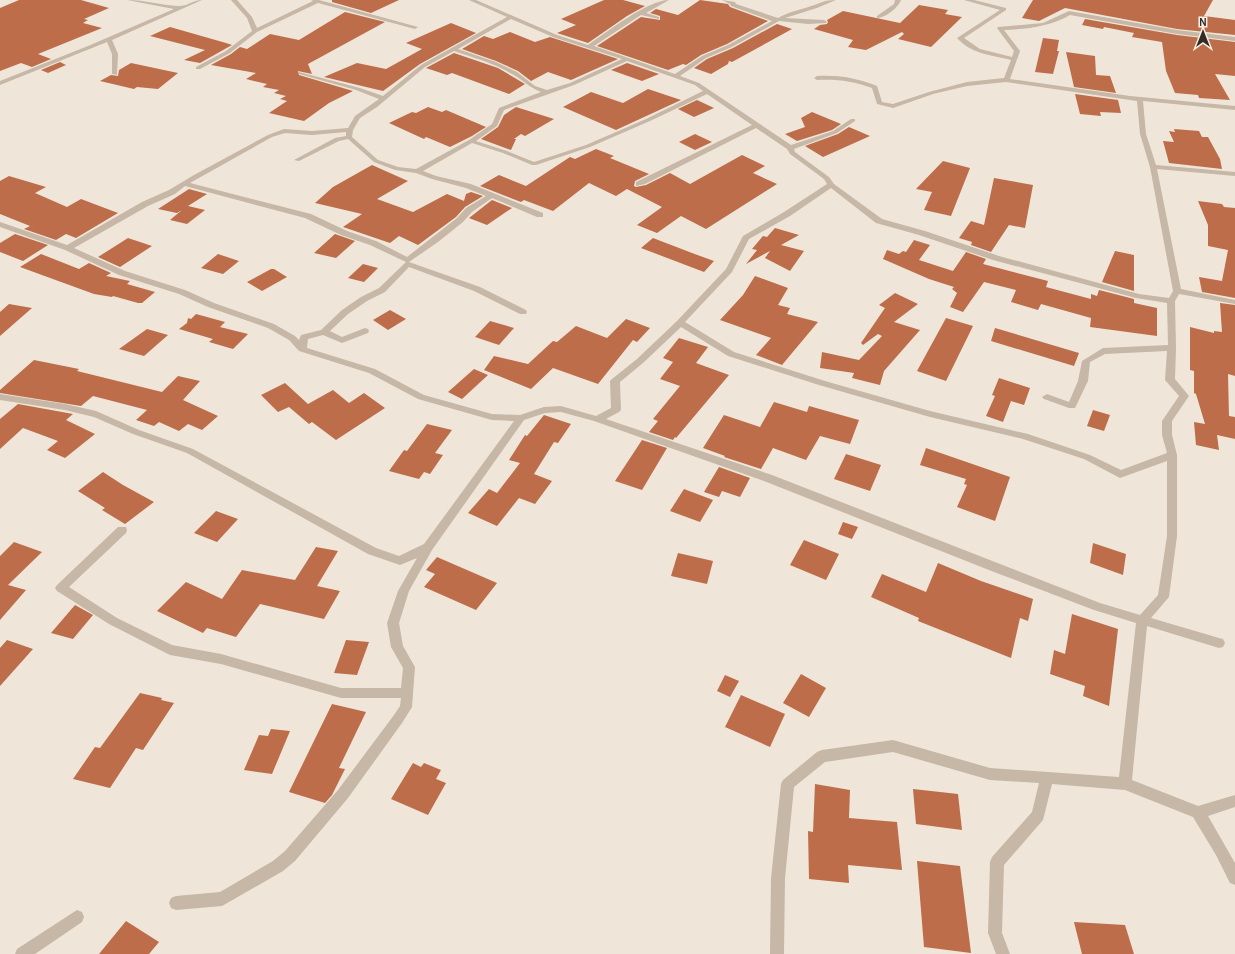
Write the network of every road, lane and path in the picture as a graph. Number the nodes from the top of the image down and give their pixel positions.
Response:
1 (130, 0) edge
2 (199, 0) edge
3 (234, 0) edge
4 (316, 0) edge
5 (472, 0) edge
6 (666, 0) edge
7 (725, 0) edge
8 (820, 0) edge
9 (898, 0) edge
10 (967, 0) edge
11 (830, 1) edge
12 (179, 8) junction
13 (641, 13) junction
14 (511, 17) junction
15 (879, 17) dead end
16 (657, 18) dead end
17 (779, 20) junction
18 (822, 24) dead end
19 (415, 27) dead end
20 (254, 31) junction
21 (109, 39) junction
22 (1235, 39) edge
23 (589, 47) junction
24 (454, 49) junction
25 (627, 59) junction
26 (1014, 59) junction
27 (198, 68) dead end
28 (301, 73) dead end
29 (115, 74) dead end
30 (675, 77) junction
31 (816, 78) dead end
32 (1006, 80) junction
33 (0, 83) edge
34 (707, 91) junction
35 (547, 92) junction
36 (384, 99) junction
37 (1140, 99) junction
38 (1235, 108) edge
39 (853, 120) dead end
40 (757, 125) junction
41 (349, 134) junction
42 (471, 141) junction
43 (790, 148) junction
44 (297, 160) dead end
45 (1153, 167) junction
46 (417, 171) junction
47 (1235, 174) edge
48 (184, 184) junction
49 (639, 184) dead end
50 (831, 185) junction
51 (492, 195) junction
52 (540, 215) dead end
53 (0, 224) edge
54 (68, 248) junction
55 (407, 262) junction
56 (1178, 291) junction
57 (1171, 301) junction
58 (1235, 302) edge
59 (523, 312) dead end
60 (680, 323) junction
61 (365, 331) dead end
62 (324, 332) junction
63 (302, 348) junction
64 (1172, 348) junction
65 (0, 397) edge
66 (1047, 397) dead end
67 (521, 418) junction
68 (597, 419) junction
69 (1172, 455) junction
70 (122, 530) dead end
71 (428, 547) junction
72 (1142, 620) junction
73 (1219, 643) dead end
74 (407, 693) junction
75 (1046, 777) junction
76 (1125, 784) junction
77 (1235, 801) edge
78 (1198, 812) junction
79 (1235, 878) edge
80 (176, 903) dead end
81 (77, 917) dead end
82 (22, 954) edge
83 (777, 954) edge
84 (1003, 954) edge

1 - 12 street
2 - 12 street
3 - 20 street
4 - 19 street
4 - 20 street
5 - 14 street
6 - 13 street
7 - 17 street
8 - 11 street
9 - 15 street
10 - 26 street
11 - 17 street
12 - 21 street
13 - 16 street
13 - 23 street
14 - 23 street
14 - 24 street
17 - 18 street
17 - 30 street
20 - 27 street
21 - 29 street
21 - 33 street
22 - 26 street
23 - 25 street
24 - 35 street
24 - 36 street
25 - 30 street
25 - 35 street
26 - 32 street
28 - 36 street
30 - 34 street
31 - 32 street
32 - 37 street
34 - 40 street
34 - 42 street
35 - 42 street
36 - 41 street
37 - 38 street
37 - 45 street
39 - 43 street
40 - 43 street
40 - 49 street
41 - 44 street
41 - 46 street
41 - 48 street
42 - 46 street
43 - 50 street
45 - 47 street
45 - 56 street
46 - 51 street
48 - 54 street
48 - 55 street
50 - 57 street
50 - 60 street
51 - 52 street
51 - 55 street
53 - 54 street
54 - 63 street
55 - 59 street
55 - 62 street
56 - 57 street
56 - 58 street
57 - 64 street
60 - 68 street
60 - 69 street
61 - 62 street
62 - 63 street
63 - 67 street
64 - 66 street
64 - 69 street
65 - 71 street
67 - 68 street
67 - 71 street
68 - 72 street
69 - 72 street
70 - 74 street
71 - 74 street
72 - 73 street
72 - 76 street
74 - 80 street
75 - 76 street
75 - 83 street
75 - 84 street
76 - 78 street
77 - 78 street
78 - 79 street
81 - 82 street

